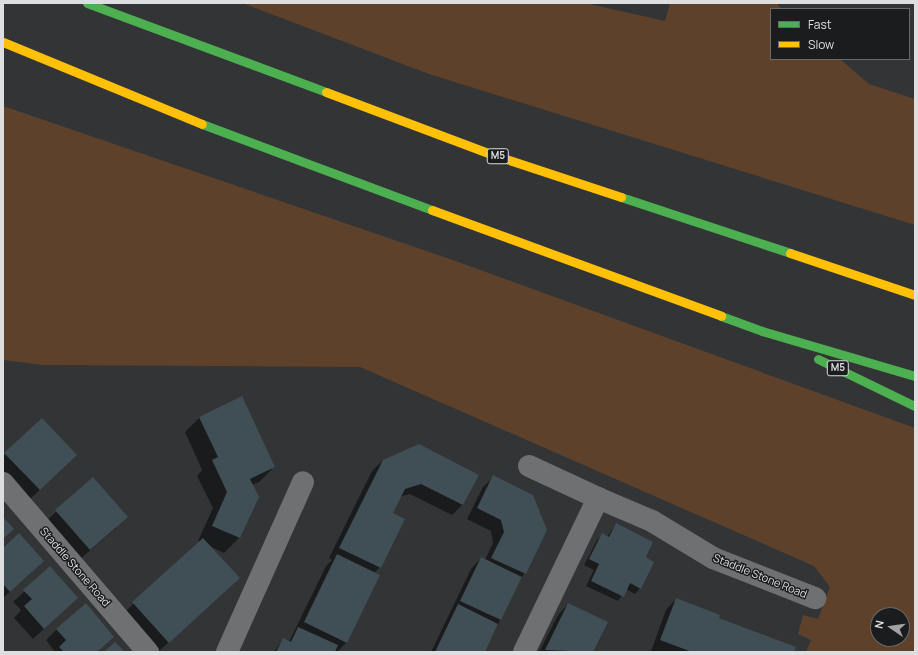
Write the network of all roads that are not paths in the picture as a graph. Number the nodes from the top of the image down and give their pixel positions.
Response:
1 (87, 3) edge
2 (3, 42) edge
3 (915, 295) edge
4 (762, 331) junction
5 (915, 376) edge
6 (915, 406) edge
7 (529, 466) dead end
8 (303, 482) dead end
9 (3, 483) edge
10 (598, 498) junction
11 (815, 598) dead end
12 (148, 652) edge
13 (227, 652) edge
14 (524, 652) edge

1 - 3 highway, M5
2 - 4 highway, M5
4 - 5 highway, M5
4 - 6 highway, M5
7 - 10 street, Staddle Stone Road
8 - 13 street
9 - 12 street, Staddle Stone Road
10 - 11 street, Staddle Stone Road
10 - 14 street

